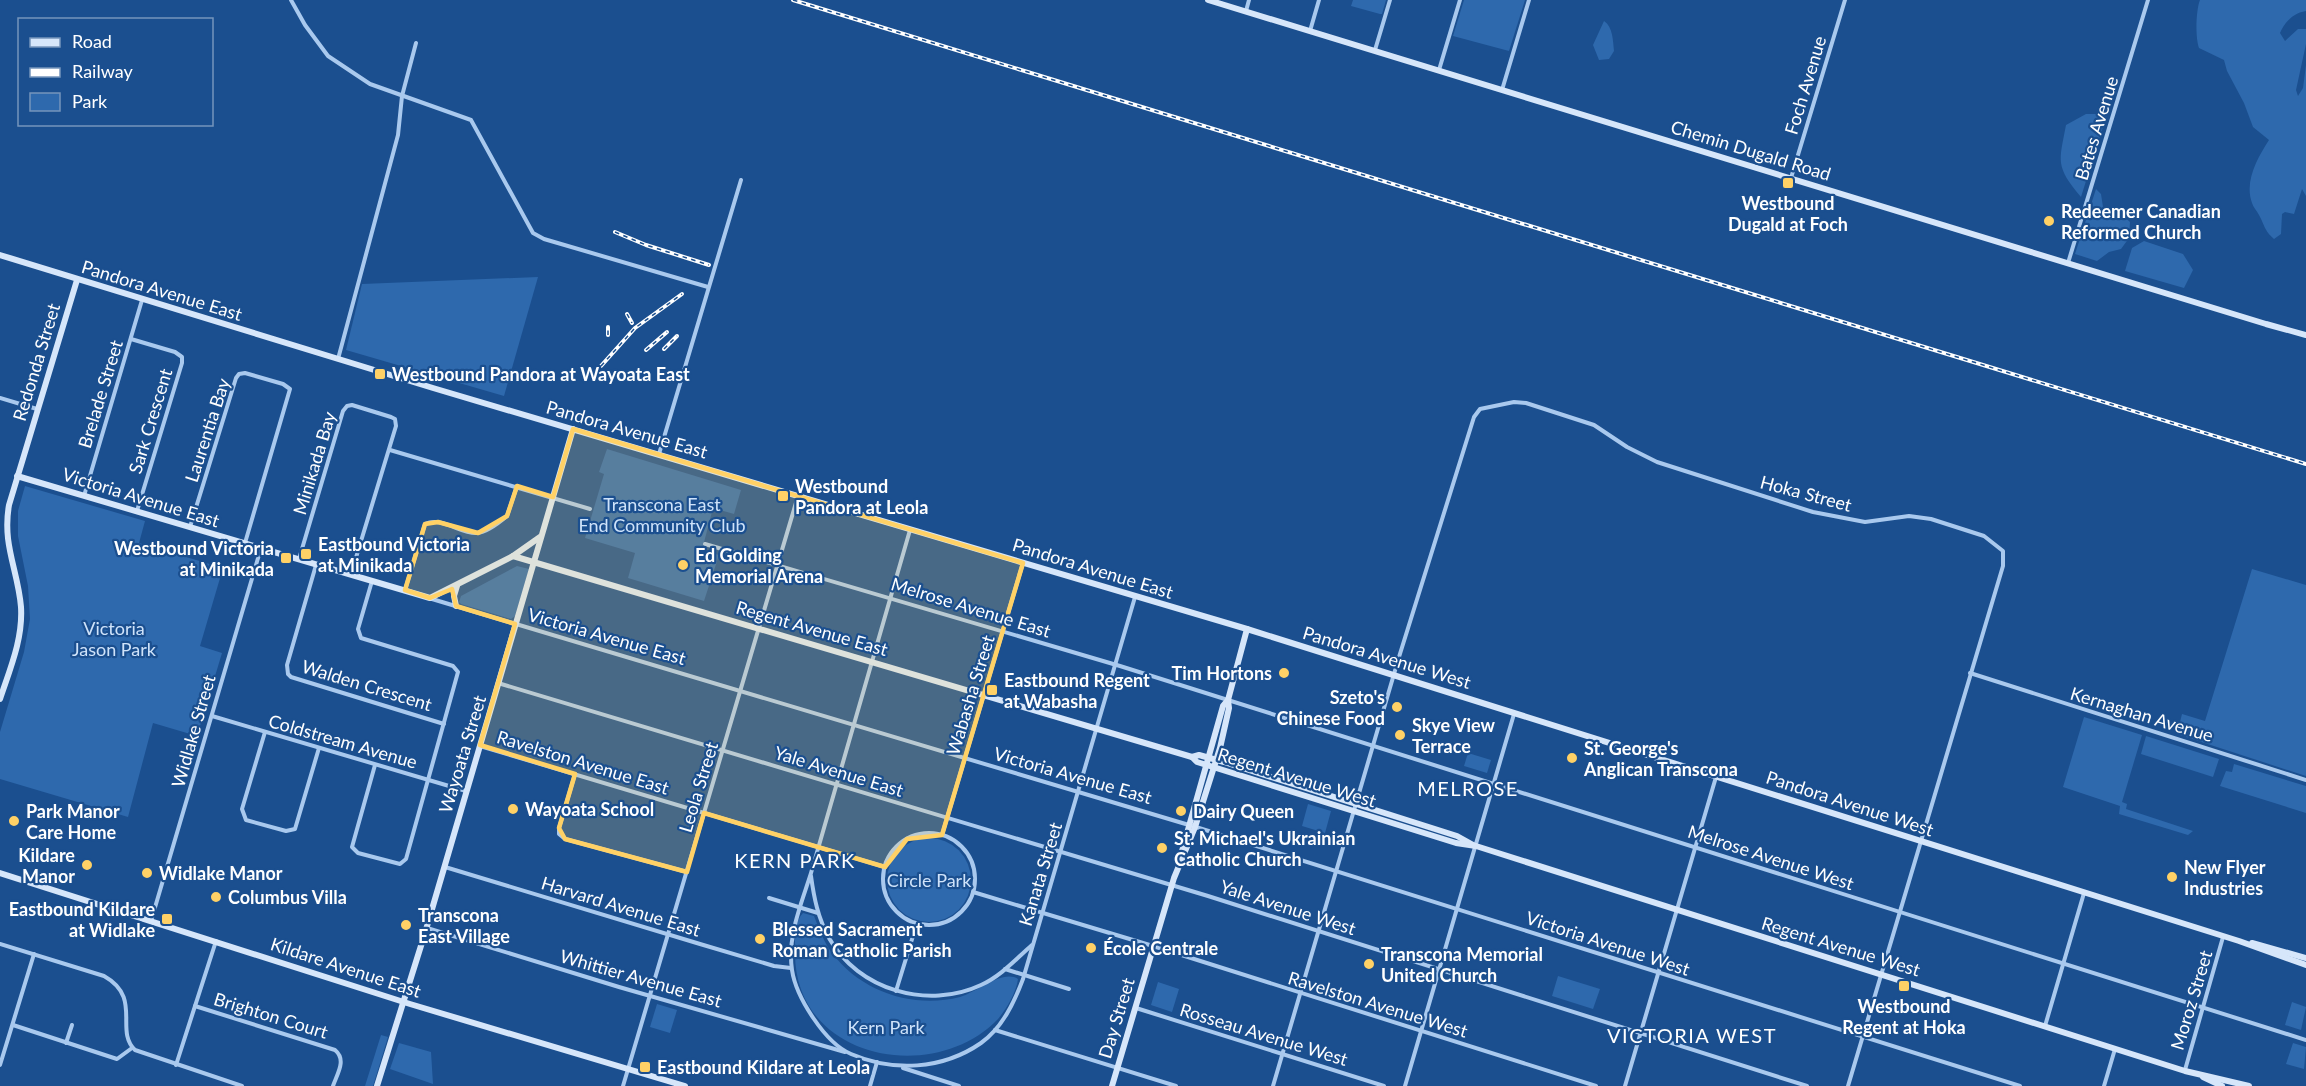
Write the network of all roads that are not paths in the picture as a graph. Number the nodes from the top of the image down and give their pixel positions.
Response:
1 (291, 0) edge
2 (1208, 0) edge
3 (1249, 0) edge
4 (1319, 0) edge
5 (1390, 0) edge
6 (1460, 0) edge
7 (1529, 0) edge
8 (1845, 0) edge
9 (2148, 0) edge
10 (1246, 12) junction
11 (1310, 31) junction
12 (416, 43) dead end
13 (1375, 51) junction
14 (1438, 70) junction
15 (1502, 90) junction
16 (402, 96) junction
17 (1791, 178) junction
18 (741, 180) dead end
19 (0, 255) edge
20 (2068, 263) junction
21 (76, 280) junction
22 (708, 287) junction
23 (142, 300) junction
24 (2306, 337) edge
25 (131, 339) junction
26 (338, 359) junction
27 (0, 398) edge
28 (36, 409) junction
29 (573, 429) junction
30 (390, 450) junction
31 (658, 454) junction
32 (17, 476) junction
33 (517, 486) junction
34 (84, 496) junction
35 (798, 496) junction
36 (553, 497) junction
37 (590, 509) dead end
38 (136, 511) junction
39 (190, 527) junction
40 (910, 530) junction
41 (542, 536) junction
42 (245, 544) junction
43 (705, 544) dead end
44 (261, 548) junction
45 (513, 556) junction
46 (298, 559) junction
47 (534, 562) junction
48 (1023, 563) junction
49 (317, 564) junction
50 (778, 565) junction
51 (351, 574) junction
52 (372, 581) junction
53 (457, 586) junction
54 (405, 590) junction
55 (891, 597) junction
56 (1135, 597) junction
57 (430, 598) junction
58 (456, 606) junction
59 (515, 624) junction
60 (759, 628) junction
61 (1247, 629) junction
62 (1003, 631) junction
63 (872, 661) junction
64 (1116, 665) junction
65 (1970, 674) junction
66 (1394, 675) junction
67 (498, 683) junction
68 (741, 690) junction
69 (984, 695) junction
70 (0, 699) edge
71 (1228, 700) junction
72 (1515, 713) junction
73 (212, 716) junction
74 (444, 724) junction
75 (853, 724) junction
76 (1097, 728) junction
77 (265, 732) junction
78 (480, 745) junction
79 (1373, 746) junction
80 (319, 748) junction
81 (723, 750) junction
82 (1192, 757) joint
83 (965, 759) junction
84 (1211, 762) junction
85 (375, 765) junction
86 (575, 774) junction
87 (1716, 777) junction
88 (428, 780) junction
89 (2306, 780) edge
90 (1494, 783) junction
91 (836, 784) junction
92 (467, 791) junction
93 (1078, 791) junction
94 (1355, 807) junction
95 (704, 813) junction
96 (948, 817) junction
97 (1192, 826) junction
98 (942, 835) junction
99 (1920, 841) junction
100 (1476, 846) junction
101 (818, 847) junction
102 (1695, 847) junction
103 (1061, 852) junction
104 (444, 867) junction
105 (885, 867) junction
106 (1336, 871) junction
107 (0, 873) edge
108 (687, 873) junction
109 (811, 873) junction
110 (1171, 885) junction
111 (973, 892) junction
112 (2084, 893) junction
113 (769, 898) dead end
114 (799, 907) junction
115 (1457, 909) junction
116 (1677, 910) junction
117 (1899, 911) junction
118 (1042, 913) junction
119 (818, 914) junction
120 (151, 921) junction
121 (917, 923) junction
122 (426, 927) junction
123 (1318, 931) junction
124 (668, 935) junction
125 (2223, 937) junction
126 (216, 941) junction
127 (2239, 941) junction
128 (0, 944) edge
129 (1032, 944) junction
130 (1153, 946) junction
131 (34, 954) junction
132 (2306, 958) edge
133 (2064, 964) junction
134 (2306, 965) edge
135 (792, 968) junction
136 (1005, 969) junction
137 (1440, 969) junction
138 (1659, 973) junction
139 (1881, 974) junction
140 (1024, 975) junction
141 (1069, 988) dead end
142 (896, 991) junction
143 (1300, 994) junction
144 (651, 995) junction
145 (404, 1002) junction
146 (195, 1006) junction
147 (1135, 1008) junction
148 (2203, 1008) junction
149 (13, 1025) junction
150 (72, 1025) dead end
151 (2045, 1026) junction
152 (995, 1030) junction
153 (1421, 1032) junction
154 (1641, 1033) junction
155 (1862, 1037) junction
156 (2306, 1040) edge
157 (66, 1043) junction
158 (132, 1048) junction
159 (2115, 1049) junction
160 (849, 1053) junction
161 (1282, 1054) junction
162 (877, 1062) junction
163 (0, 1065) edge
164 (176, 1065) junction
165 (902, 1067) junction
166 (1117, 1068) junction
167 (628, 1070) junction
168 (2185, 1071) junction
169 (2197, 1074) junction
170 (242, 1086) edge
171 (333, 1086) edge
172 (377, 1086) edge
173 (624, 1086) edge
174 (685, 1086) edge
175 (870, 1086) edge
176 (959, 1086) edge
177 (1112, 1086) edge
178 (1176, 1086) edge
179 (1273, 1086) edge
180 (1384, 1086) edge
181 (1405, 1086) edge
182 (1596, 1086) edge
183 (1625, 1086) edge
184 (1808, 1086) edge
185 (1848, 1086) edge
186 (2020, 1086) edge
187 (2103, 1086) edge
188 (2222, 1086) edge
189 (2249, 1086) edge

1 - 16 street
2 - 10 street, Chemin Dugald Road
3 - 10 street
4 - 11 street
5 - 13 street
6 - 14 street
7 - 15 street
8 - 17 street, Foch Avenue
9 - 20 street, Bates Avenue
10 - 11 street, Chemin Dugald Road
11 - 13 street, Chemin Dugald Road
12 - 16 street
13 - 14 street, Chemin Dugald Road
14 - 15 street, Chemin Dugald Road
15 - 17 street, Chemin Dugald Road
16 - 22 street
16 - 26 street
17 - 20 street, Chemin Dugald Road
18 - 22 street
19 - 21 street, Pandora Avenue East
20 - 24 street, Chemin Dugald Road
21 - 23 street, Pandora Avenue East
21 - 28 street, Redonda Street
22 - 31 street
23 - 25 street, Brelade Street
23 - 26 street, Pandora Avenue East
25 - 34 street, Brelade Street
25 - 38 street, Sark Crescent
26 - 29 street, Pandora Avenue East
27 - 28 street
28 - 32 street, Redonda Street
29 - 31 street, Pandora Avenue East
29 - 36 street, Wayoata Street
30 - 33 street
30 - 46 street, Minikada Bay
30 - 51 street, Minikada Bay
31 - 35 street, Pandora Avenue East
32 - 34 street, Victoria Avenue East
32 - 70 street, Redonda Street
33 - 36 street
33 - 54 street
34 - 38 street, Victoria Avenue East
35 - 40 street, Pandora Avenue East
35 - 50 street, Leola Street
36 - 37 street
36 - 41 street, Wayoata Street
38 - 39 street, Victoria Avenue East
39 - 42 street, Victoria Avenue East
39 - 42 street, Laurentia Bay
40 - 48 street, Pandora Avenue East
40 - 55 street
41 - 45 street
41 - 47 street, Wayoata Street
42 - 44 street, Victoria Avenue East
43 - 50 street, Melrose Avenue East
44 - 46 street, Victoria Avenue East
44 - 73 street, Widlake Street
45 - 47 street, Regent Avenue East
45 - 53 street
46 - 49 street, Victoria Avenue East
47 - 59 street, Wayoata Street
47 - 60 street, Regent Avenue East
48 - 56 street, Pandora Avenue East
48 - 62 street, Wabasha Street
49 - 51 street, Victoria Avenue East
49 - 74 street, Walden Crescent
50 - 55 street, Melrose Avenue East
50 - 60 street, Leola Street
51 - 52 street, Victoria Avenue East
52 - 54 street, Victoria Avenue East
52 - 74 street
53 - 57 street
53 - 58 street
54 - 57 street, Victoria Avenue East
55 - 62 street, Melrose Avenue East
55 - 63 street
56 - 61 street, Pandora Avenue East
56 - 64 street, Kanata Street
57 - 58 street, Victoria Avenue East
58 - 59 street, Victoria Avenue East
59 - 67 street, Wayoata Street
59 - 68 street, Victoria Avenue East
60 - 63 street, Regent Avenue East
60 - 68 street, Leola Street
61 - 66 street, Pandora Avenue West
61 - 71 street, Day Street
62 - 64 street, Melrose Avenue East
62 - 69 street, Wabasha Street
63 - 69 street, Regent Avenue East
63 - 75 street
64 - 71 street, Melrose Avenue East
64 - 76 street, Kanata Street
65 - 66 street, Hoka Street
65 - 89 street, Kernaghan Avenue
65 - 99 street, Hoka Street
66 - 72 street, Pandora Avenue West
66 - 79 street
67 - 78 street, Wayoata Street
67 - 81 street, Yale Avenue East
68 - 75 street, Victoria Avenue East
68 - 81 street, Leola Street
69 - 76 street, Regent Avenue East
69 - 83 street, Wabasha Street
71 - 79 street, Melrose Avenue West
71 - 84 street, Day Street
72 - 87 street, Pandora Avenue West
72 - 90 street
73 - 77 street, Coldstream Avenue
73 - 120 street, Widlake Street
74 - 88 street
75 - 83 street, Victoria Avenue East
75 - 91 street
76 - 82 street, Regent Avenue East
76 - 93 street, Kanata Street
77 - 80 street, Coldstream Avenue
77 - 80 street
78 - 86 street, Ravelston Avenue East
78 - 92 street, Wayoata Street
79 - 90 street, Melrose Avenue West
79 - 94 street
80 - 85 street, Coldstream Avenue
81 - 91 street, Yale Avenue East
81 - 95 street, Leola Street
82 - 84 street, Regent Avenue West
83 - 93 street, Victoria Avenue East
83 - 96 street, Wabasha Street
84 - 94 street, Regent Avenue West
84 - 97 street, Day Street
85 - 88 street, Coldstream Avenue
85 - 88 street
86 - 95 street, Ravelston Avenue East
86 - 108 street
87 - 99 street, Pandora Avenue West
87 - 102 street
88 - 92 street, Coldstream Avenue
90 - 100 street
90 - 102 street, Melrose Avenue West
91 - 96 street, Yale Avenue East
91 - 101 street
92 - 104 street, Wayoata Street
93 - 97 street, Victoria Avenue East
93 - 103 street, Kanata Street
94 - 100 street, Regent Avenue West
94 - 106 street
95 - 101 street, Ravelston Avenue East
95 - 108 street, Leola Street
96 - 98 street, Wabasha Street
96 - 103 street, Yale Avenue East
97 - 106 street, Victoria Avenue West
97 - 110 street, Day Street
98 - 105 street
98 - 111 street
99 - 112 street, Pandora Avenue West
99 - 117 street, Hoka Street
100 - 115 street
100 - 116 street, Regent Avenue West
101 - 105 street, Ravelston Avenue East
101 - 109 street
102 - 116 street
102 - 117 street, Melrose Avenue West
103 - 110 street, Yale Avenue East
103 - 118 street, Kanata Street
104 - 122 street, Wayoata Street
104 - 124 street, Harvard Avenue East
105 - 121 street
106 - 115 street, Victoria Avenue West
106 - 123 street
107 - 120 street, Kildare Avenue East
108 - 124 street, Leola Street
109 - 114 street
109 - 119 street
110 - 123 street, Yale Avenue West
110 - 130 street, Day Street
111 - 118 street
111 - 121 street
112 - 125 street, Pandora Avenue West
112 - 133 street
113 - 114 street
114 - 119 street
114 - 135 street
115 - 137 street
115 - 138 street, Victoria Avenue West
116 - 138 street
116 - 139 street, Regent Avenue West
117 - 133 street, Melrose Avenue West
117 - 139 street, Hoka Street
118 - 129 street, Kanata Street
118 - 130 street
119 - 142 street
120 - 126 street, Kildare Avenue East
121 - 142 street
122 - 144 street, Whittier Avenue East
122 - 145 street, Wayoata Street
123 - 137 street, Yale Avenue West
123 - 143 street
124 - 135 street, Harvard Avenue East
124 - 144 street, Leola Street
125 - 127 street, Pandora Avenue West
125 - 148 street, Moroz Street
126 - 145 street, Kildare Avenue East
126 - 146 street
127 - 132 street, Pandora Avenue West
127 - 134 street, Pandora Avenue West
128 - 131 street
129 - 136 street
129 - 140 street, Kanata Street
130 - 143 street, Ravelston Avenue West
130 - 147 street, Day Street
131 - 149 street
131 - 158 street
133 - 148 street, Melrose Avenue West
133 - 151 street
135 - 160 street
136 - 140 street
136 - 142 street
137 - 153 street
137 - 154 street, Yale Avenue West
138 - 154 street
138 - 155 street, Victoria Avenue West
139 - 151 street, Regent Avenue West
139 - 155 street, Hoka Street
140 - 141 street
140 - 152 street, Kanata Street
143 - 153 street, Ravelston Avenue West
143 - 161 street
144 - 160 street, Whittier Avenue East
144 - 167 street, Leola Street
145 - 167 street, Kildare Avenue East
145 - 172 street, Wayoata Street
146 - 164 street
146 - 171 street, Brighton Court
147 - 161 street, Rosseau Avenue West
147 - 166 street, Day Street
148 - 156 street, Melrose Avenue West
148 - 168 street, Moroz Street
149 - 157 street
149 - 163 street
150 - 157 street
151 - 159 street, Regent Avenue West
152 - 165 street, Kanata Street
152 - 166 street
153 - 181 street
153 - 182 street, Ravelston Avenue West
154 - 183 street
154 - 184 street, Yale Avenue West
155 - 185 street, Hoka Street
155 - 186 street, Victoria Avenue West
157 - 158 street
158 - 164 street
159 - 168 street, Regent Avenue West
159 - 187 street
160 - 162 street, Whittier Avenue East
161 - 179 street
161 - 180 street, Rosseau Avenue West
162 - 165 street, Kanata Street
162 - 175 street
164 - 170 street
165 - 176 street
166 - 177 street, Day Street
166 - 178 street
167 - 173 street, Leola Street
167 - 174 street, Kildare Avenue East
168 - 169 street, Regent Avenue West
169 - 188 street, Regent Avenue West
169 - 189 street, Regent Avenue West

